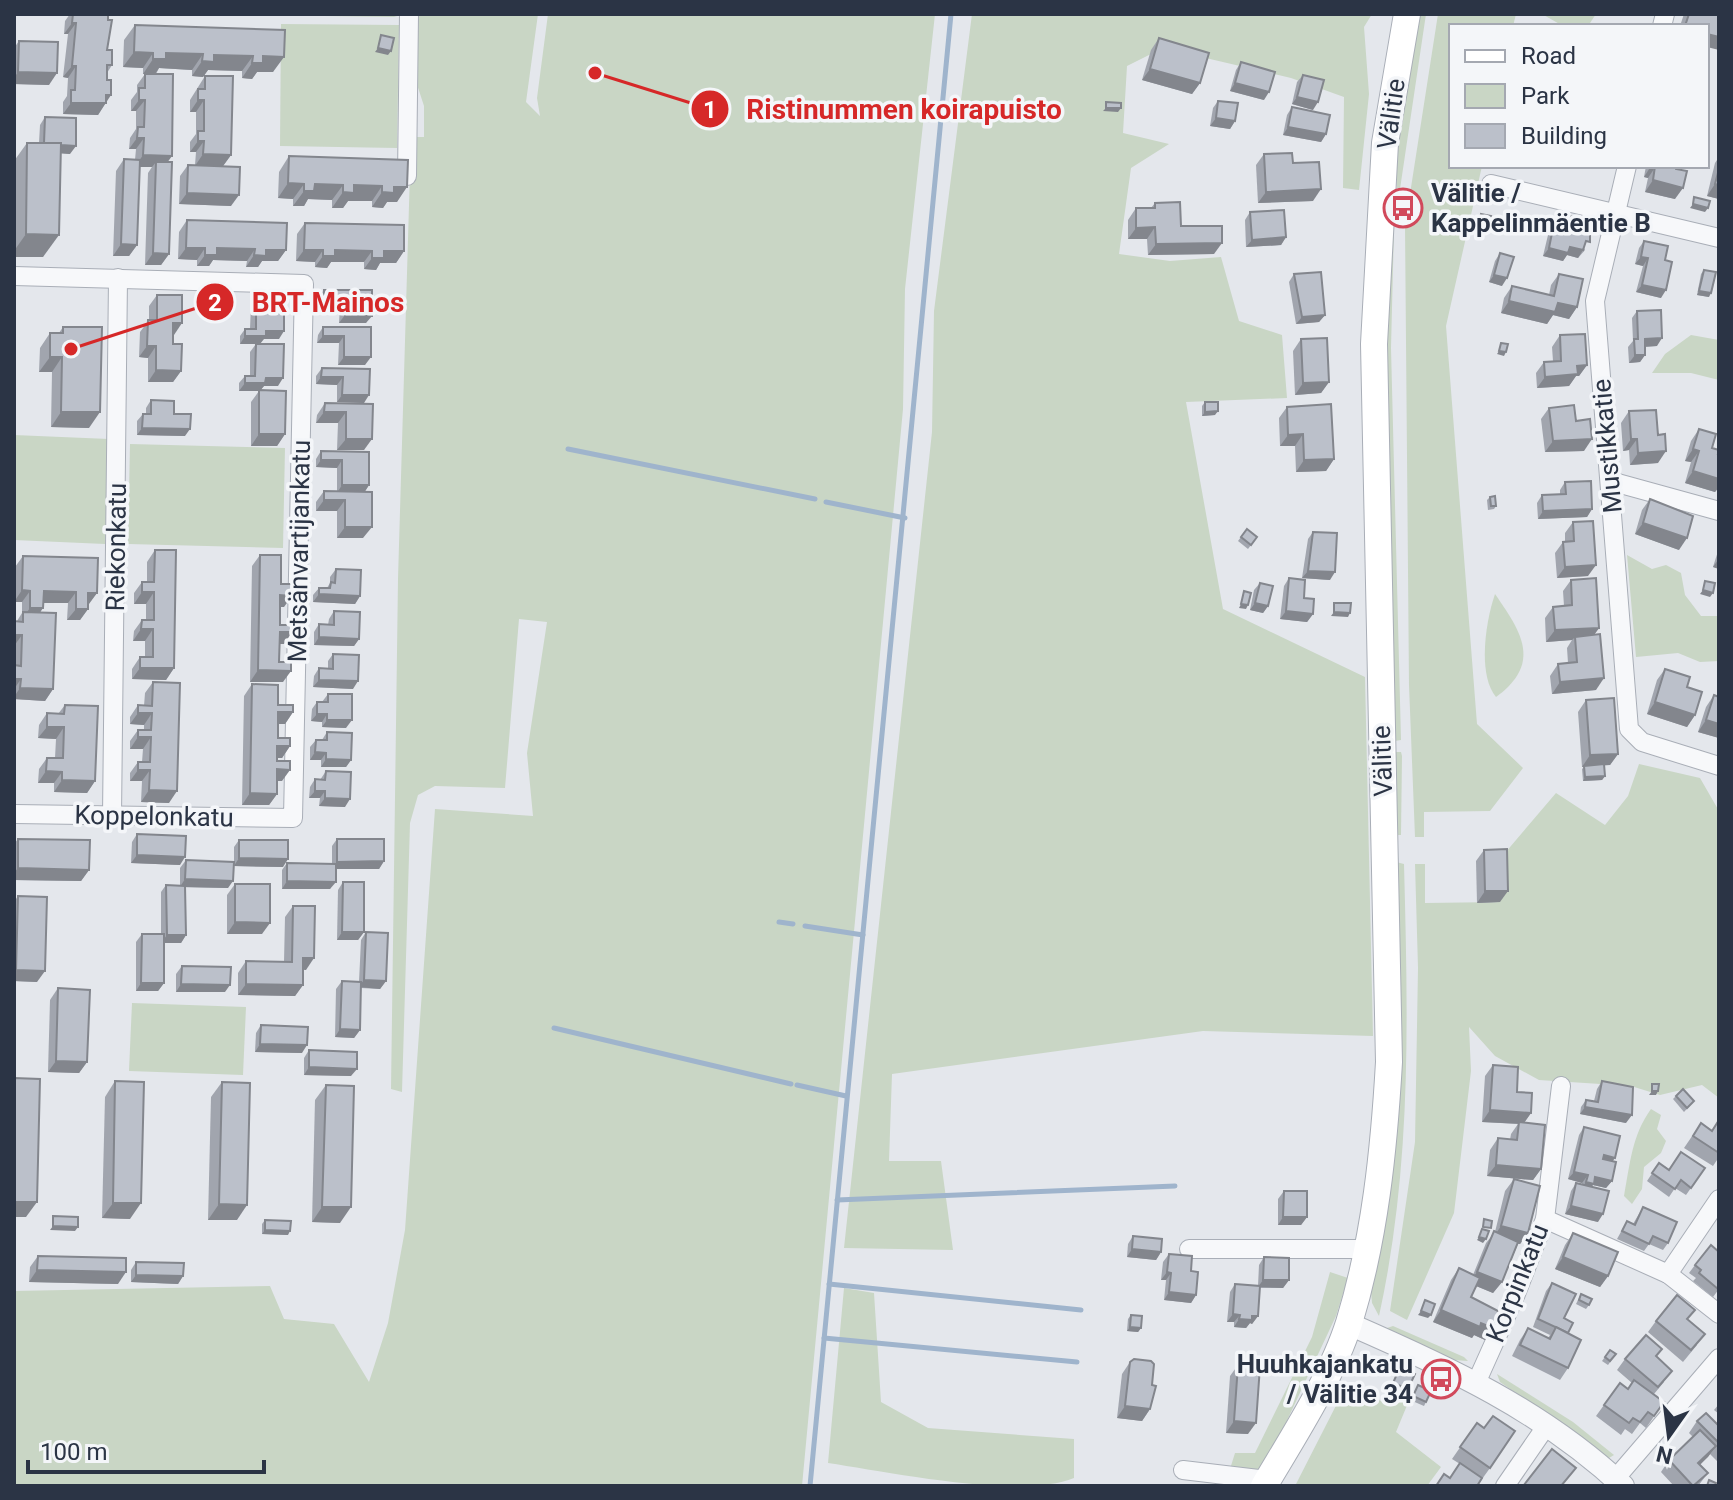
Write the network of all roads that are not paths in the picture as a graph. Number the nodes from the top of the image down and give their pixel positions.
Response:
1 (409, 14) edge
2 (1407, 14) edge
3 (1626, 168) edge
4 (407, 176) edge
5 (1491, 184) dead end
6 (1615, 213) junction
7 (1719, 238) edge
8 (14, 276) edge
9 (118, 278) junction
10 (1610, 481) junction
11 (1719, 511) edge
12 (1719, 766) edge
13 (14, 814) edge
14 (112, 816) junction
15 (293, 818) joint
16 (1561, 1086) dead end
17 (1719, 1199) edge
18 (1545, 1219) junction
19 (1189, 1249) dead end
20 (1366, 1249) junction
21 (1668, 1274) junction
22 (1719, 1314) edge
23 (1349, 1324) junction
24 (1719, 1358) edge
25 (1477, 1381) junction
26 (1547, 1425) junction
27 (1183, 1470) dead end
28 (1619, 1482) edge
29 (1265, 1483) edge
30 (1505, 1486) edge

1 - 4 street
2 - 20 main road, Välitie
3 - 6 street, Mustikkatie
5 - 6 street
6 - 7 street
6 - 10 street, Mustikkatie
8 - 9 street
9 - 14 street, Riekonkatu
9 - 15 street, Metsänvartijankatu
10 - 11 street
10 - 12 street, Mustikkatie
13 - 14 street, Koppelonkatu
14 - 15 street, Koppelonkatu
16 - 18 street, Korpinkatu
17 - 21 street
18 - 21 street
18 - 25 street, Korpinkatu
19 - 20 street
20 - 23 main road, Välitie
21 - 22 street
23 - 25 street
23 - 29 main road, Välitie
24 - 28 street
25 - 26 street
26 - 28 street
26 - 30 street
27 - 29 street

